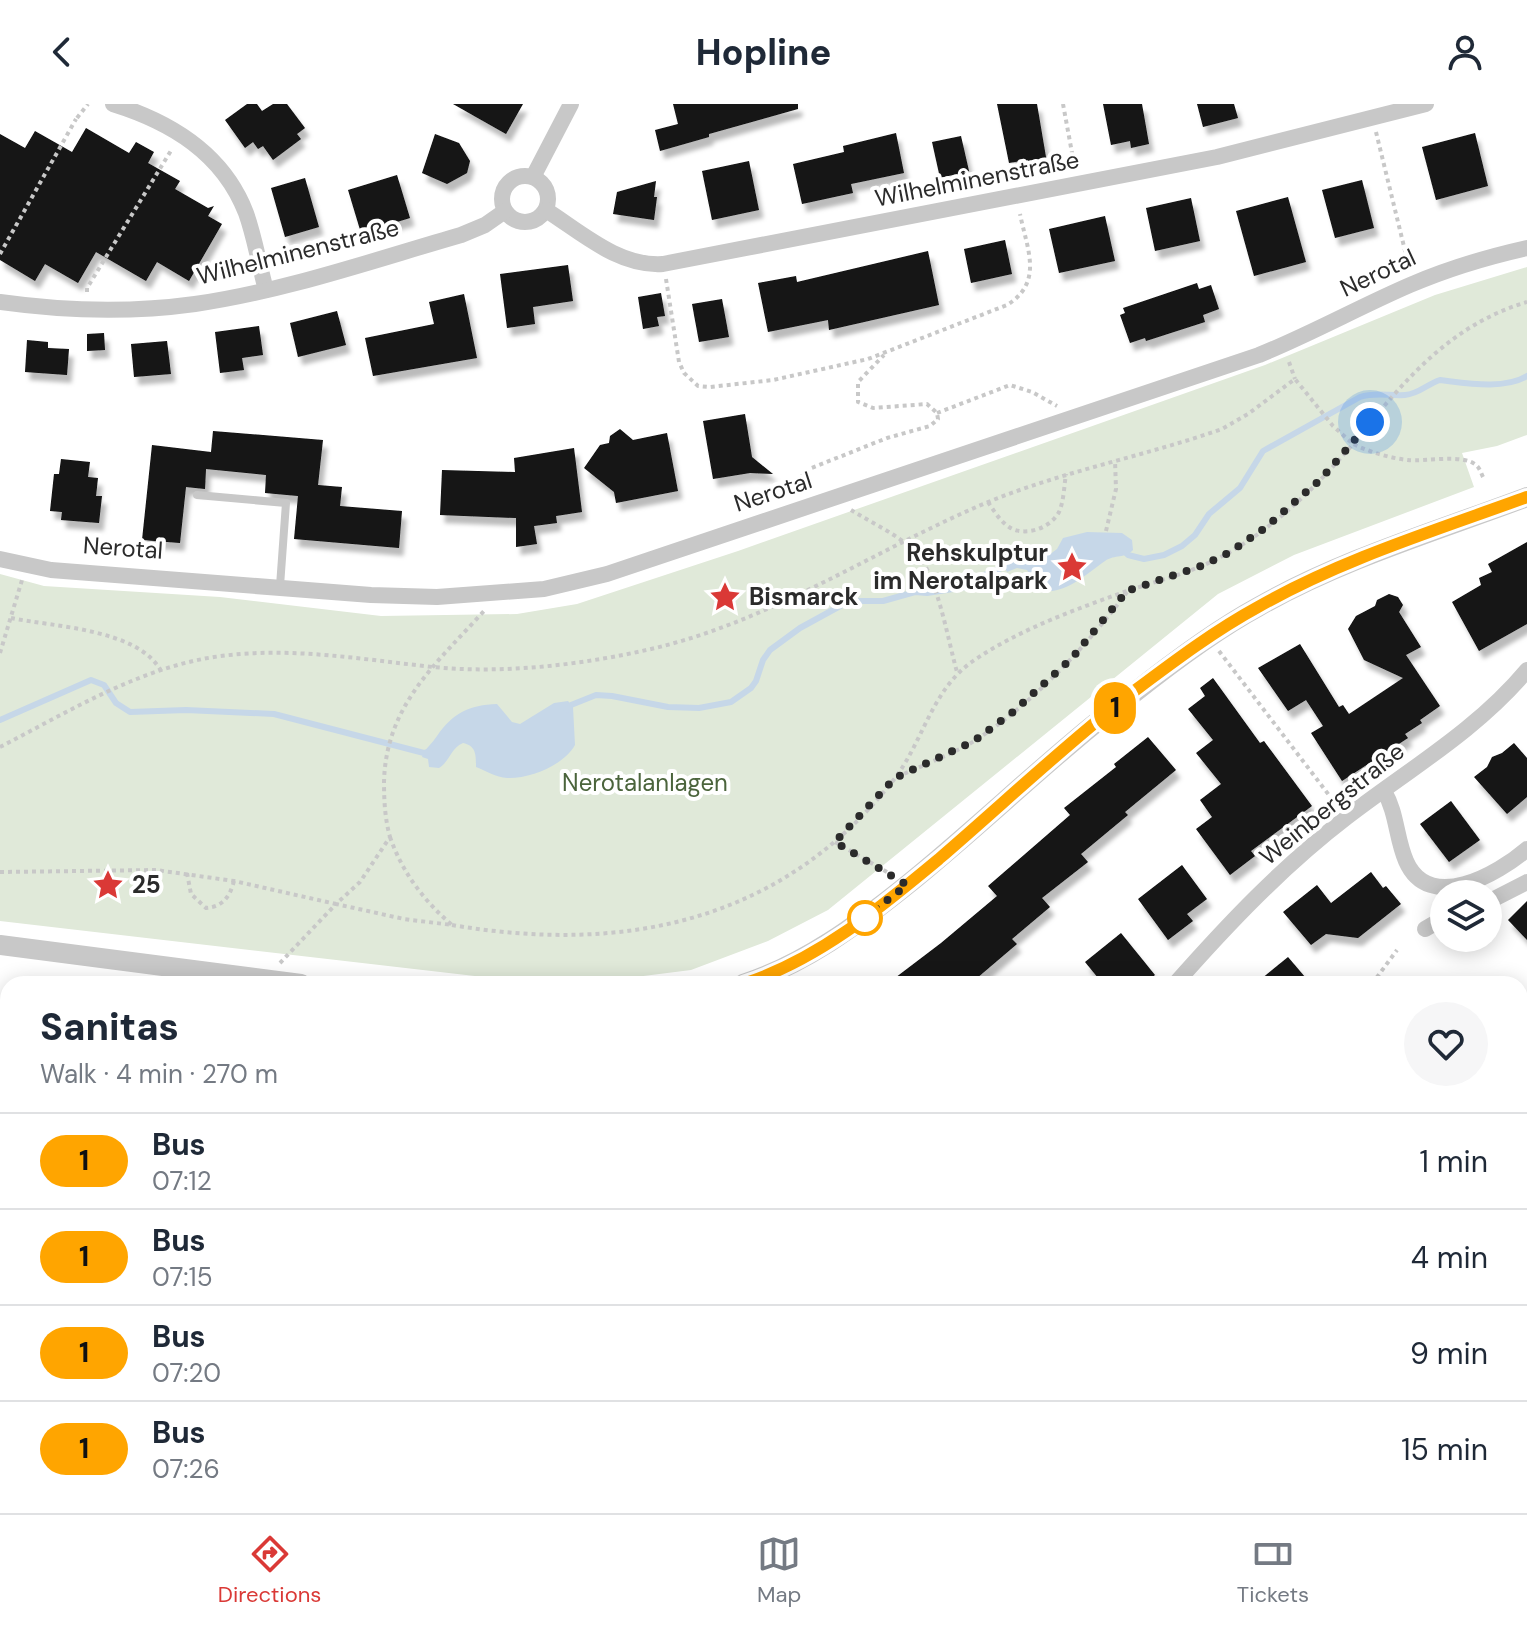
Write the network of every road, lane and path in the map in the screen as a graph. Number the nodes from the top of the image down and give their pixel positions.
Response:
1 (88, 104) edge
2 (113, 104) edge
3 (571, 104) edge
4 (1063, 104) edge
5 (1426, 104) edge
6 (1377, 137) dead end
7 (165, 158) dead end
8 (533, 177) junction
9 (1078, 184) junction
10 (1016, 196) junction
11 (546, 210) junction
12 (505, 211) junction
13 (1527, 248) edge
14 (0, 254) edge
15 (663, 264) junction
16 (1408, 265) dead end
17 (87, 288) dead end
18 (266, 290) junction
19 (0, 302) edge
20 (1527, 302) edge
21 (885, 353) junction
22 (1060, 408) dead end
23 (937, 413) junction
24 (1353, 444) junction
25 (1115, 460) junction
26 (1066, 474) junction
27 (1483, 477) dead end
28 (197, 495) dead end
29 (797, 497) dead end
30 (1527, 497) edge
31 (988, 502) junction
32 (850, 510) dead end
33 (1106, 531) dead end
34 (903, 541) junction
35 (0, 559) edge
36 (26, 566) junction
37 (280, 586) junction
38 (1127, 591) junction
39 (500, 594) junction
40 (11, 618) junction
41 (1209, 638) junction
42 (0, 653) edge
43 (434, 667) junction
44 (1527, 670) edge
45 (161, 671) junction
46 (957, 672) junction
47 (0, 747) edge
48 (895, 778) junction
49 (1384, 791) junction
50 (1346, 818) junction
51 (390, 837) junction
52 (835, 842) junction
53 (1527, 849) edge
54 (0, 872) edge
55 (187, 873) junction
56 (234, 881) junction
57 (1527, 882) edge
58 (907, 885) junction
59 (1502, 895) edge
60 (336, 904) junction
61 (452, 925) junction
62 (1430, 926) edge
63 (1425, 929) dead end
64 (0, 945) edge
65 (1397, 950) dead end
66 (239, 976) edge
67 (272, 976) edge
68 (765, 976) edge
69 (1182, 976) edge
70 (1378, 976) edge

1 - 14 path
2 - 18 street
3 - 8 street
4 - 9 path
5 - 9 street, Wilhelminenstraße
6 - 16 path
7 - 17 path
8 - 11 street
8 - 12 street
9 - 10 street, Wilhelminenstraße
10 - 15 street, Wilhelminenstraße
10 - 21 path
11 - 12 street
11 - 15 street, Wilhelminenstraße
12 - 18 street, Wilhelminenstraße
13 - 39 street, Nerotal
15 - 21 path
18 - 19 street, Wilhelminenstraße
20 - 24 path
21 - 23 path
22 - 23 path
23 - 29 path
24 - 25 path
24 - 27 path
24 - 38 path
25 - 26 path
25 - 33 path
26 - 31 path
26 - 31 path
28 - 37 lane
30 - 41 street
31 - 34 path
32 - 34 path
34 - 43 path
34 - 46 path
35 - 36 street, Nerotal
36 - 37 street, Nerotal
36 - 40 path
37 - 39 street, Nerotal
38 - 46 path
38 - 48 path
39 - 43 path
40 - 42 path
40 - 45 path
41 - 50 path
41 - 58 street
43 - 45 path
43 - 51 path
44 - 49 street, Weinbergstraße
45 - 47 path
46 - 48 path
48 - 52 path
49 - 50 street, Weinbergstraße
49 - 53 street
50 - 69 street, Weinbergstraße
51 - 60 path
51 - 61 path
52 - 58 path
52 - 61 path
54 - 55 path
55 - 56 path
55 - 56 path
56 - 60 path
57 - 59 street
58 - 68 street
60 - 61 path
60 - 67 path
62 - 63 street
64 - 66 street
65 - 70 path

